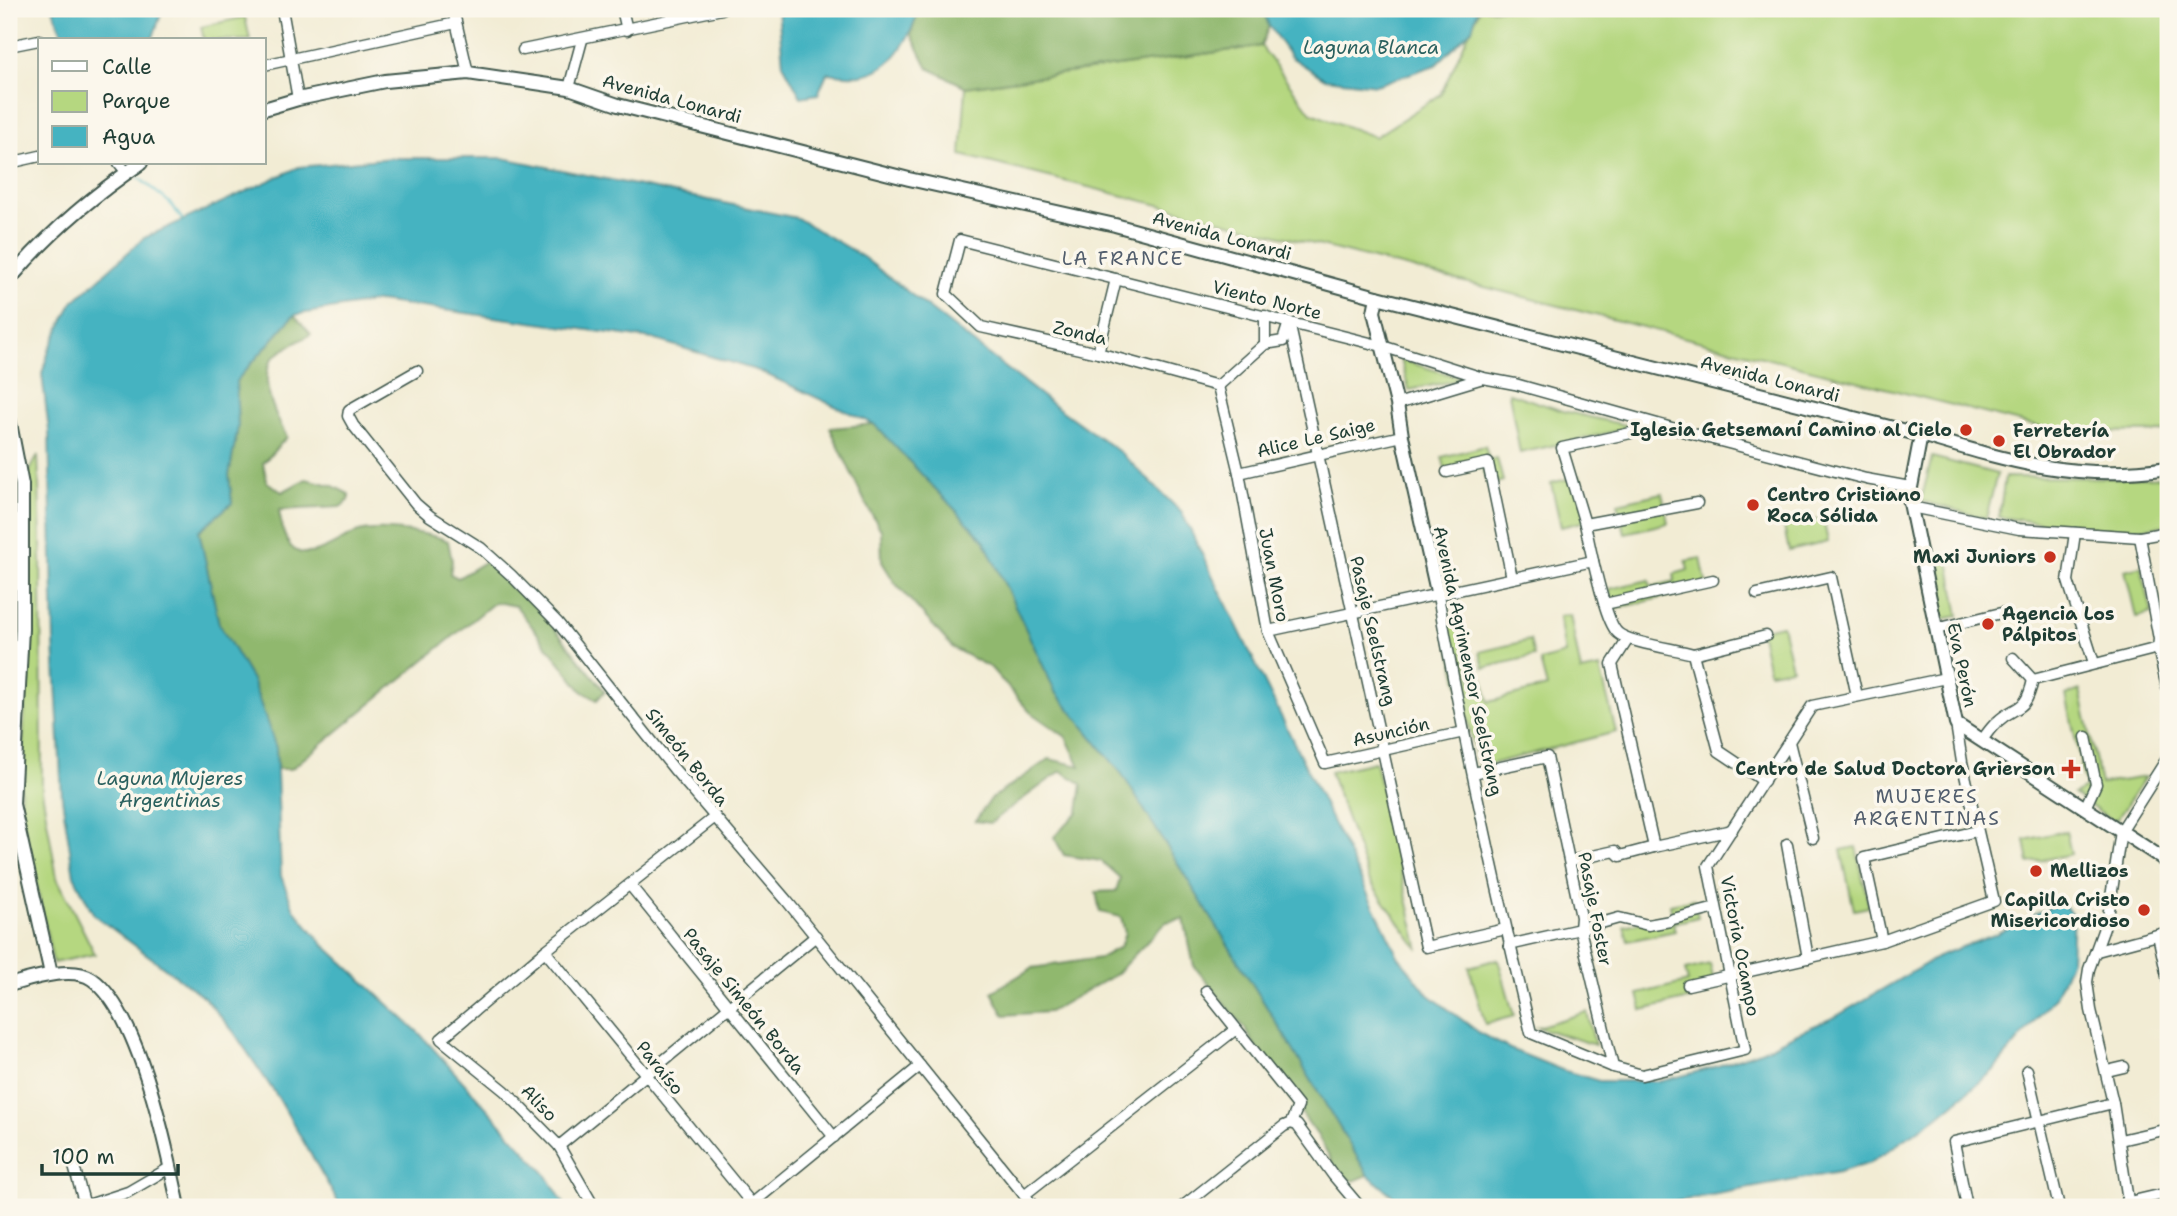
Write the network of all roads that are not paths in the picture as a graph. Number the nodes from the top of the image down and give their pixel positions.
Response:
1 (282, 9) edge
2 (453, 9) edge
3 (622, 9) edge
4 (722, 9) edge
5 (456, 23) junction
6 (626, 30) junction
7 (38, 40) edge
8 (582, 40) junction
9 (9, 46) edge
10 (523, 50) dead end
11 (291, 59) junction
12 (266, 65) edge
13 (468, 73) junction
14 (569, 88) junction
15 (298, 99) junction
16 (266, 108) edge
17 (38, 156) edge
18 (9, 163) edge
19 (123, 168) edge
20 (1116, 279) junction
21 (9, 280) edge
22 (946, 294) joint
23 (1377, 297) junction
24 (1265, 316) junction
25 (1289, 322) junction
26 (1265, 344) junction
27 (1382, 346) junction
28 (1098, 353) junction
29 (417, 371) dead end
30 (1483, 378) junction
31 (1218, 386) junction
32 (1396, 404) junction
33 (9, 418) edge
34 (1664, 425) junction
35 (1921, 435) junction
36 (1402, 436) junction
37 (12, 455) edge
38 (1318, 455) junction
39 (2168, 468) edge
40 (1447, 472) dead end
41 (1239, 473) junction
42 (1910, 488) junction
43 (1697, 503) dead end
44 (1911, 507) junction
45 (1586, 524) junction
46 (2168, 532) edge
47 (2075, 533) junction
48 (2140, 537) junction
49 (1593, 561) junction
50 (1512, 578) junction
51 (1713, 580) dead end
52 (1757, 594) dead end
53 (1438, 596) junction
54 (1605, 604) junction
55 (1353, 612) junction
56 (2001, 613) dead end
57 (1936, 629) junction
58 (1268, 631) junction
59 (1766, 636) dead end
60 (1628, 639) junction
61 (15, 645) edge
62 (2158, 648) junction
63 (1693, 654) junction
64 (2013, 658) dead end
65 (2094, 663) junction
66 (1946, 678) junction
67 (2033, 680) junction
68 (2168, 692) edge
69 (1857, 696) junction
70 (1956, 724) junction
71 (1464, 732) junction
72 (2086, 737) dead end
73 (1982, 740) junction
74 (1789, 742) junction
75 (1383, 749) junction
76 (2168, 757) edge
77 (1325, 763) joint
78 (1473, 773) junction
79 (1764, 781) junction
80 (11, 804) edge
81 (2085, 808) junction
82 (715, 817) junction
83 (1732, 830) junction
84 (1977, 831) junction
85 (2121, 831) junction
86 (1813, 838) dead end
87 (1787, 844) dead end
88 (1654, 847) junction
89 (1570, 861) junction
90 (2168, 862) edge
91 (631, 885) junction
92 (1716, 908) junction
93 (1506, 929) junction
94 (1580, 929) junction
95 (2163, 934) edge
96 (816, 936) junction
97 (1882, 940) junction
98 (1510, 945) junction
99 (545, 951) junction
100 (2097, 951) junction
101 (1808, 958) junction
102 (51, 974) junction
103 (1730, 976) junction
104 (2168, 981) edge
105 (9, 985) edge
106 (1688, 985) dead end
107 (1206, 991) dead end
108 (729, 1008) junction
109 (1236, 1029) junction
110 (1531, 1033) joint
111 (920, 1066) junction
112 (1613, 1067) junction
113 (2124, 1067) dead end
114 (2027, 1070) dead end
115 (2107, 1071) junction
116 (647, 1076) junction
117 (2113, 1103) junction
118 (2039, 1120) junction
119 (1292, 1123) junction
120 (2168, 1129) edge
121 (834, 1137) junction
122 (2120, 1140) junction
123 (559, 1146) junction
124 (72, 1159) dead end
125 (171, 1167) junction
126 (1024, 1195) junction
127 (2159, 1195) dead end
128 (2129, 1204) edge
129 (750, 1206) edge
130 (180, 1207) edge
131 (594, 1207) edge
132 (1034, 1207) edge
133 (1182, 1207) edge
134 (1360, 1207) edge
135 (1967, 1207) edge
136 (2059, 1207) edge
137 (2119, 1207) edge

1 - 11 street
2 - 5 street
3 - 6 street
4 - 6 street
5 - 11 street
5 - 13 street
6 - 8 street
7 - 9 street
8 - 10 street
8 - 14 street
11 - 12 street
11 - 15 street
13 - 14 street, Avenida Lonardi
13 - 15 street, Avenida Lonardi
14 - 23 street, Avenida Lonardi
15 - 16 street, Avenida Lonardi
17 - 18 street
19 - 21 street
20 - 22 street, Viento Norte
20 - 24 street, Viento Norte
20 - 28 street
22 - 28 street, Zonda
23 - 27 street, Avenida Agrimensor Seelstrang
23 - 35 street, Avenida Lonardi
24 - 25 street, Viento Norte
24 - 26 street
25 - 26 street
25 - 27 street, Viento Norte
25 - 38 street, Pasaje Seelstrang
26 - 31 street
27 - 30 street, Viento Norte
27 - 32 street, Avenida Agrimensor Seelstrang
28 - 31 street, Zonda
29 - 82 street, Simeón Borda
30 - 32 street
30 - 34 street, Viento Norte
31 - 41 street, Juan Moro
32 - 36 street, Avenida Agrimensor Seelstrang
33 - 37 street
34 - 42 street, Viento Norte
34 - 45 street
35 - 39 street, Avenida Lonardi
35 - 42 street, Eva Perón
36 - 38 street, Alice Le Saige
36 - 53 street, Avenida Agrimensor Seelstrang
37 - 61 street
38 - 41 street, Alice Le Saige
38 - 55 street, Pasaje Seelstrang
40 - 50 street
41 - 58 street, Juan Moro
42 - 44 street, Eva Perón
43 - 45 street
44 - 47 street
44 - 57 street, Eva Perón
45 - 49 street
46 - 48 street
47 - 48 street
47 - 65 street
48 - 62 street
49 - 50 street
49 - 54 street
50 - 53 street
51 - 54 street
52 - 69 street
53 - 55 street
53 - 71 street, Avenida Agrimensor Seelstrang
54 - 60 street
55 - 58 street
55 - 75 street, Pasaje Seelstrang
56 - 57 street
57 - 66 street, Eva Perón
58 - 77 street, Juan Moro
59 - 63 street
60 - 63 street
60 - 88 street
61 - 80 street
62 - 65 street
62 - 68 street
63 - 79 street
64 - 67 street
65 - 67 street
66 - 69 street, Victoria Ocampo
66 - 70 street, Eva Perón
67 - 73 street
69 - 74 street, Victoria Ocampo
70 - 73 street
70 - 84 street, Eva Perón
71 - 75 street, Asunción
71 - 78 street, Avenida Agrimensor Seelstrang
72 - 81 street
73 - 81 street
74 - 79 street, Victoria Ocampo
74 - 86 street
75 - 77 street, Asunción
75 - 93 street, Pasaje Seelstrang
76 - 85 street
78 - 89 street, Pasaje Foster
78 - 93 street, Avenida Agrimensor Seelstrang
79 - 83 street, Victoria Ocampo
80 - 102 street
81 - 85 street
82 - 91 street
82 - 96 street, Simeón Borda
83 - 88 street
83 - 92 street, Victoria Ocampo
84 - 97 street, Eva Perón
84 - 97 street
85 - 90 street
85 - 100 street
87 - 101 street
88 - 89 street
89 - 94 street, Pasaje Foster
91 - 99 street
91 - 108 street, Pasaje Simeón Borda
92 - 94 street
92 - 103 street, Victoria Ocampo
93 - 98 street, Avenida Agrimensor Seelstrang
94 - 98 street
94 - 112 street, Pasaje Foster
95 - 100 street
95 - 104 street
96 - 108 street
96 - 111 street, Simeón Borda
97 - 101 street
98 - 110 street, Avenida Agrimensor Seelstrang
99 - 116 street, Paraíso
99 - 123 street, Aliso
100 - 115 street
101 - 103 street
102 - 105 street
102 - 125 street
103 - 106 street
103 - 112 street, Victoria Ocampo
107 - 109 street
108 - 116 street
108 - 121 street, Pasaje Simeón Borda
109 - 119 street
109 - 126 street
110 - 112 street, Victoria Ocampo
111 - 121 street
111 - 126 street, Simeón Borda
113 - 115 street
114 - 118 street
115 - 117 street
116 - 123 street
116 - 129 street, Paraíso
117 - 118 street
117 - 122 street
118 - 135 street
118 - 136 street
119 - 133 street
119 - 134 street
120 - 122 street
121 - 129 street
122 - 128 street
123 - 131 street, Aliso
124 - 125 street
125 - 130 street
126 - 132 street, Simeón Borda
127 - 128 street
128 - 137 street

